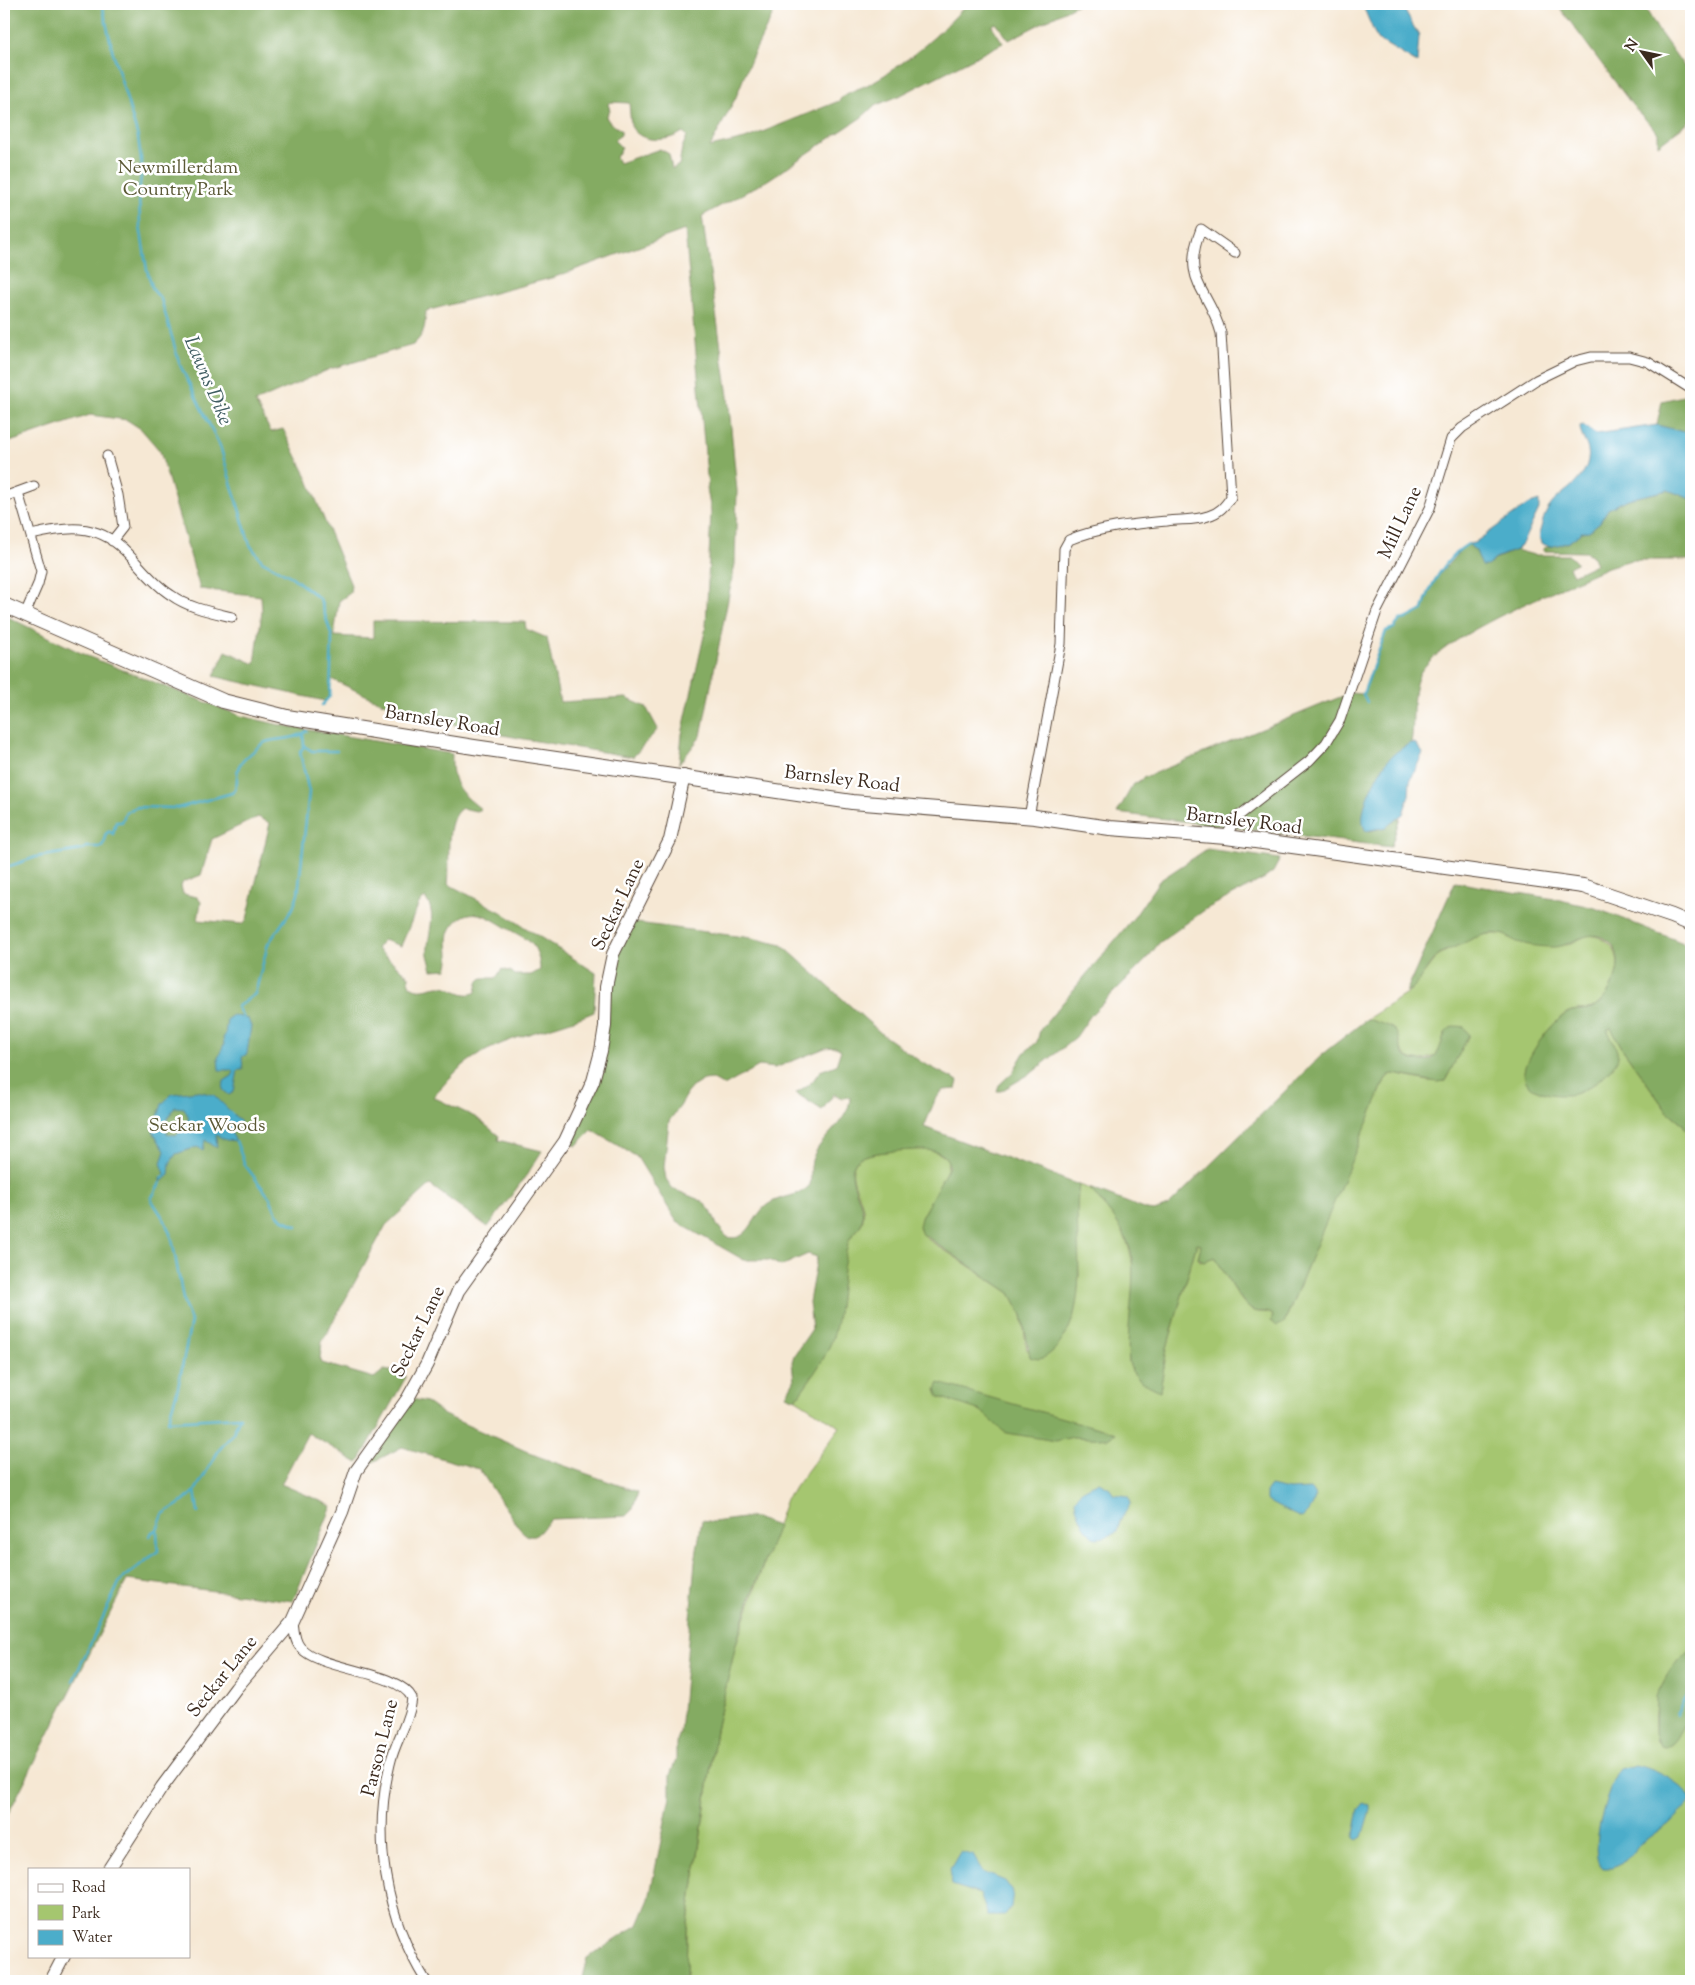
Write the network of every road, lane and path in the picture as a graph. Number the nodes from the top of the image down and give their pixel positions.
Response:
1 (1235, 253) dead end
2 (1691, 389) edge
3 (107, 456) dead end
4 (34, 486) dead end
5 (18, 492) junction
6 (4, 497) edge
7 (31, 535) junction
8 (112, 541) junction
9 (4, 605) edge
10 (25, 614) junction
11 (232, 617) dead end
12 (684, 776) junction
13 (1029, 817) junction
14 (1226, 837) junction
15 (1691, 924) edge
16 (293, 1621) junction
17 (110, 1868) edge
18 (63, 1958) edge
19 (51, 1981) edge
20 (426, 1981) edge

1 - 13 street
2 - 14 street, Mill Lane
3 - 8 street
4 - 5 street
5 - 6 street
5 - 7 street
7 - 8 street
7 - 10 street
8 - 11 street
9 - 10 main road, Barnsley Road
10 - 12 main road, Barnsley Road
12 - 13 main road, Barnsley Road
12 - 16 street, Seckar Lane
13 - 14 main road, Barnsley Road
14 - 15 main road, Barnsley Road
16 - 17 street, Seckar Lane
16 - 20 street, Parson Lane
18 - 19 street

